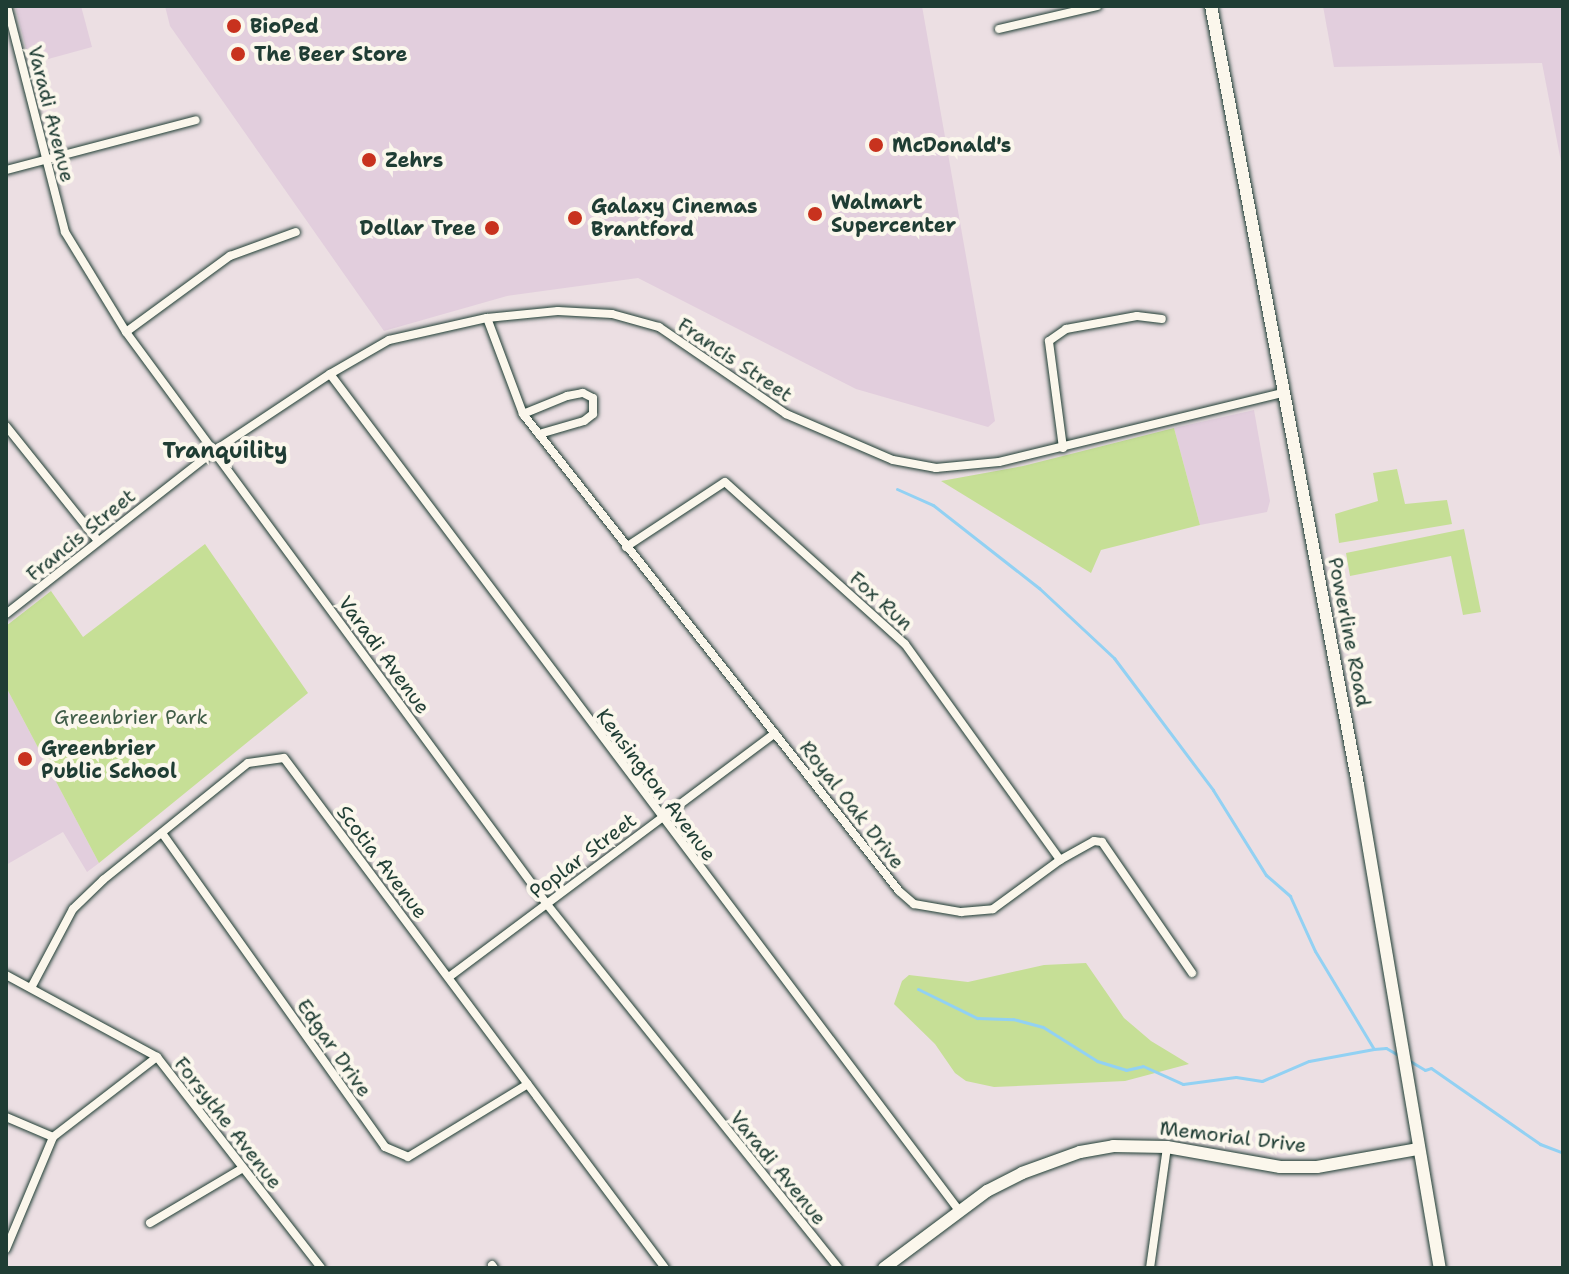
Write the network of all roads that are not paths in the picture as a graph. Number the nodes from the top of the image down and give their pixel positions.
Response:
1 (7, 6) edge
2 (1097, 6) edge
3 (1211, 6) edge
4 (999, 29) dead end
5 (196, 120) dead end
6 (45, 158) junction
7 (6, 170) edge
8 (296, 232) dead end
9 (487, 318) junction
10 (1162, 319) dead end
11 (126, 332) junction
12 (330, 374) junction
13 (1283, 393) junction
14 (523, 414) junction
15 (6, 426) edge
16 (539, 434) junction
17 (1063, 448) junction
18 (214, 451) junction
19 (98, 541) junction
20 (626, 547) junction
21 (6, 614) edge
22 (775, 733) junction
23 (661, 818) junction
24 (162, 833) junction
25 (1060, 860) junction
26 (546, 903) junction
27 (1192, 973) dead end
28 (6, 975) edge
29 (449, 977) junction
30 (32, 986) junction
31 (157, 1057) junction
32 (528, 1084) junction
33 (6, 1117) edge
34 (53, 1137) junction
35 (1167, 1147) junction
36 (1418, 1149) junction
37 (243, 1168) junction
38 (960, 1212) junction
39 (150, 1223) dead end
40 (6, 1249) edge
41 (321, 1268) edge
42 (663, 1268) edge
43 (838, 1268) edge
44 (884, 1268) edge
45 (1150, 1268) edge
46 (1440, 1268) edge

1 - 6 street, Varadi Avenue
2 - 4 street
3 - 13 main road, Powerline Road
5 - 6 street
6 - 7 street
6 - 11 street, Varadi Avenue
8 - 11 street
9 - 12 street, Francis Street
9 - 14 street, Royal Oak Drive
9 - 17 street, Francis Street
10 - 17 street
11 - 18 street, Varadi Avenue
12 - 18 street, Francis Street
12 - 23 street, Kensington Avenue
13 - 17 street, Francis Street
13 - 36 main road, Powerline Road
14 - 16 street, Royal Oak Drive
14 - 16 street
15 - 19 street
16 - 20 street, Royal Oak Drive
18 - 19 street, Francis Street
18 - 26 street, Varadi Avenue
19 - 21 street, Francis Street
20 - 22 street, Royal Oak Drive
20 - 25 street, Fox Run
22 - 23 street, Poplar Street
22 - 25 street, Royal Oak Drive
23 - 26 street, Poplar Street
23 - 38 street, Kensington Avenue
24 - 29 street, Scotia Avenue
24 - 30 street, Scotia Avenue
24 - 32 street, Edgar Drive
25 - 27 street, Royal Oak Drive
26 - 29 street, Poplar Street
26 - 43 street, Varadi Avenue
28 - 30 street, Forsythe Avenue
29 - 32 street, Scotia Avenue
30 - 31 street, Forsythe Avenue
31 - 34 street
31 - 37 street, Forsythe Avenue
32 - 42 street, Scotia Avenue
33 - 34 street
34 - 40 street
35 - 36 main road, Memorial Drive
35 - 38 main road, Memorial Drive
35 - 45 street
36 - 46 main road, Powerline Road
37 - 39 street
37 - 41 street, Forsythe Avenue
38 - 44 main road, Memorial Drive

